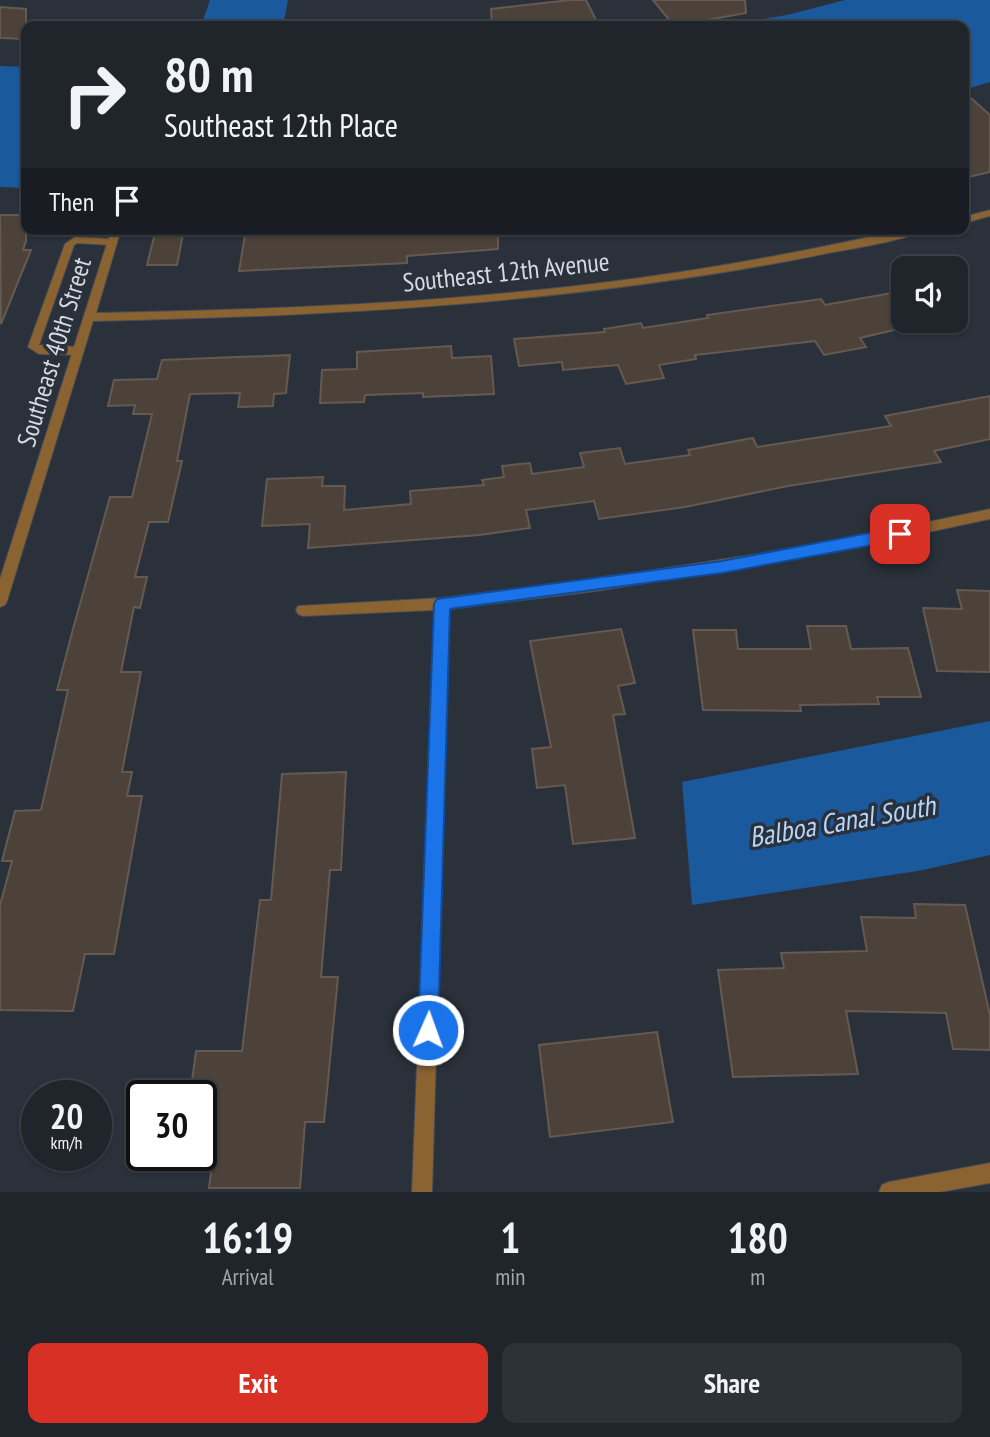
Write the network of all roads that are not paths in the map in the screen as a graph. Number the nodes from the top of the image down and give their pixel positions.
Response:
1 (990, 213) edge
2 (969, 218) edge
3 (896, 235) edge
4 (113, 239) joint
5 (89, 317) junction
6 (79, 351) junction
7 (990, 514) edge
8 (0, 601) edge
9 (442, 604) junction
10 (303, 610) dead end
11 (990, 1173) edge
12 (422, 1192) edge
13 (889, 1192) edge

1 - 2 street
3 - 5 street, Southeast 12th Avenue
4 - 5 street, Southeast 40th Street
4 - 6 lane
5 - 6 street, Southeast 40th Street
6 - 8 street, Southeast 40th Street
7 - 9 street
9 - 10 street
9 - 12 street
11 - 13 street

